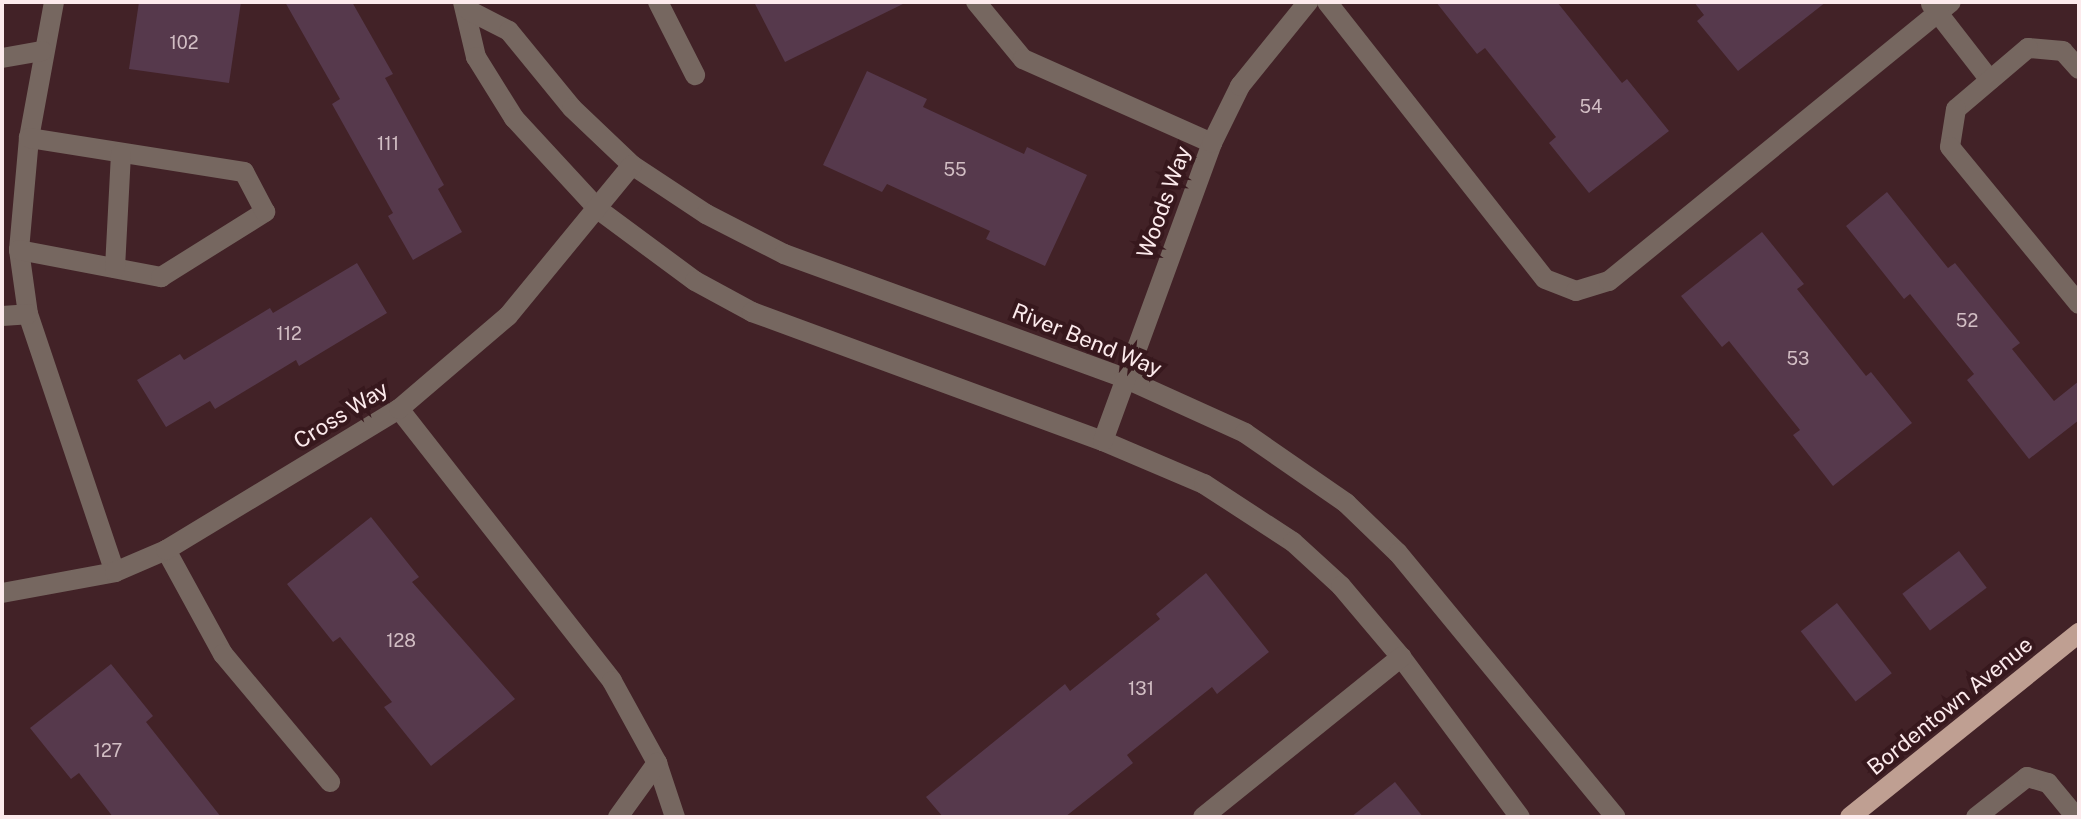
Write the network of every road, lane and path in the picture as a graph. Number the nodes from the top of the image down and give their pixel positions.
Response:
1 (54, 2) edge
2 (658, 2) edge
3 (976, 2) edge
4 (1308, 2) edge
5 (1327, 2) edge
6 (465, 6) edge
7 (1939, 6) edge
8 (42, 51) junction
9 (2, 58) edge
10 (2079, 69) edge
11 (695, 75) dead end
12 (1990, 80) junction
13 (29, 138) junction
14 (1212, 143) junction
15 (121, 154) junction
16 (632, 165) junction
17 (599, 210) junction
18 (19, 250) junction
19 (115, 268) junction
20 (2079, 304) edge
21 (28, 314) junction
22 (2, 316) edge
23 (1124, 378) junction
24 (399, 409) junction
25 (1103, 441) junction
26 (166, 550) junction
27 (115, 572) junction
28 (2, 593) edge
29 (2079, 633) edge
30 (1401, 657) junction
31 (657, 763) junction
32 (330, 782) dead end
33 (618, 817) edge
34 (675, 817) edge
35 (1203, 817) edge
36 (1520, 817) edge
37 (1616, 817) edge
38 (1850, 817) edge
39 (1976, 817) edge
40 (2076, 817) edge

1 - 8 street
2 - 11 street
3 - 14 street
4 - 14 street, Woods Way
5 - 7 street
6 - 16 street, River Bend Way
6 - 17 street, River Bend Way
7 - 12 street
8 - 9 street
8 - 13 street
10 - 12 street
12 - 20 street
13 - 15 street
13 - 18 street
14 - 23 street, Woods Way
15 - 19 street
15 - 19 street
16 - 17 street, Cross Way
16 - 23 street, River Bend Way
17 - 24 street, Cross Way
17 - 25 street, River Bend Way
18 - 19 street
18 - 21 street
21 - 22 street
21 - 27 street
23 - 25 street, Woods Way
23 - 37 street, River Bend Way
24 - 26 street, Cross Way
24 - 31 street
25 - 30 street, River Bend Way
26 - 27 street, Cross Way
26 - 32 street
27 - 28 street, Cross Way
29 - 38 main road, Bordentown Avenue
30 - 35 street
30 - 36 street, River Bend Way
31 - 33 street
31 - 34 street
39 - 40 street

